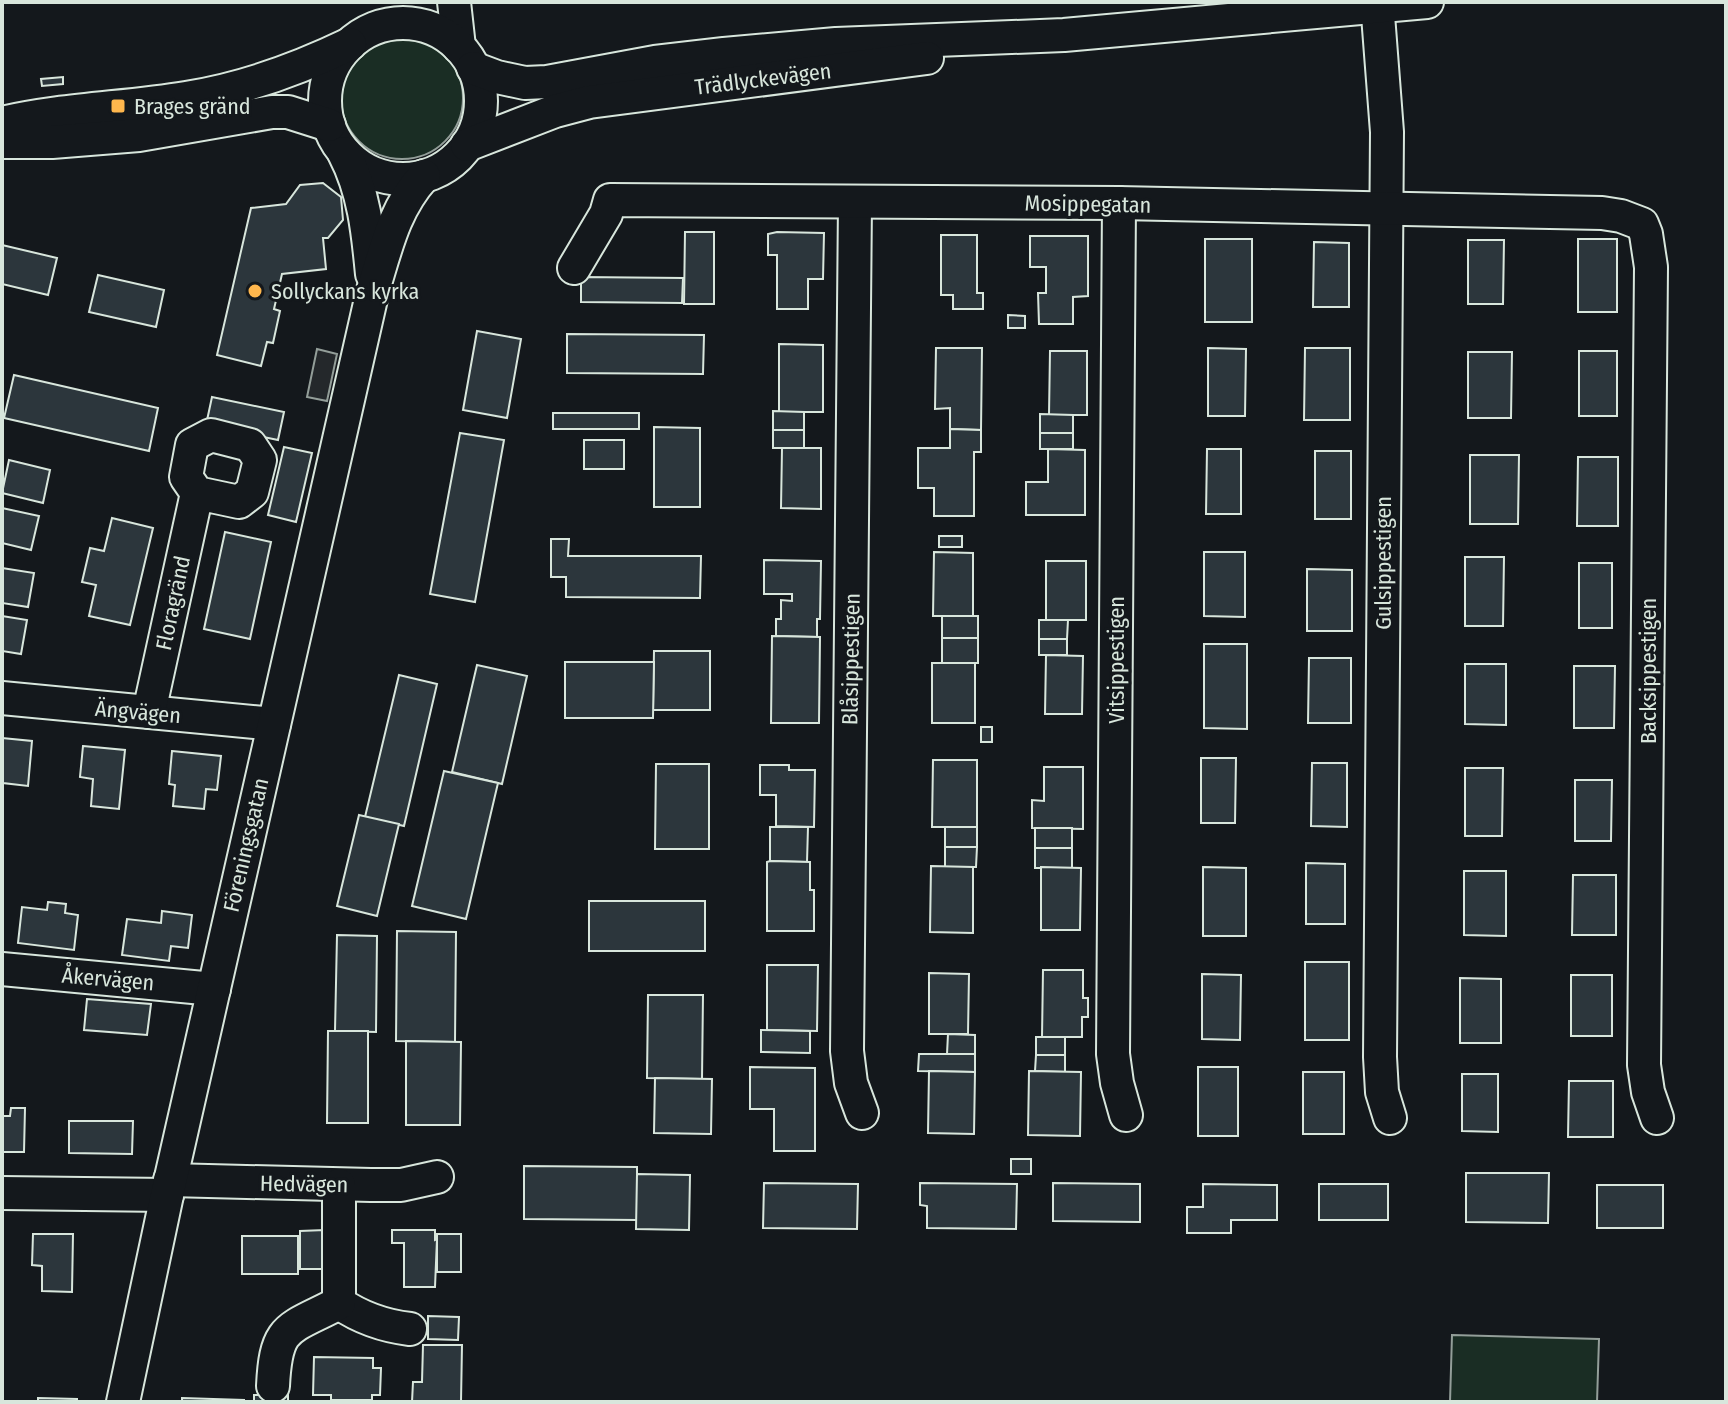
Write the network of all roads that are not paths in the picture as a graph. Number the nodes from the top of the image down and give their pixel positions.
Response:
1 (401, 2) edge
2 (454, 2) edge
3 (1427, 2) edge
4 (1377, 4) edge
5 (1064, 35) junction
6 (363, 36) junction
7 (466, 57) junction
8 (2, 123) edge
9 (336, 138) junction
10 (2, 142) edge
11 (467, 145) junction
12 (424, 176) junction
13 (855, 202) junction
14 (1119, 203) junction
15 (1385, 209) junction
16 (1642, 224) joint
17 (574, 268) dead end
18 (373, 290) junction
19 (197, 493) dead end
20 (2, 698) edge
21 (149, 712) junction
22 (274, 724) junction
23 (2, 969) edge
24 (214, 989) junction
25 (862, 1113) dead end
26 (1126, 1115) dead end
27 (1390, 1118) dead end
28 (1657, 1118) dead end
29 (437, 1177) dead end
30 (339, 1185) junction
31 (168, 1188) junction
32 (2, 1193) edge
33 (339, 1303) junction
34 (410, 1329) dead end
35 (273, 1386) dead end
36 (123, 1402) edge

1 - 6 street
2 - 7 street
3 - 4 street, Trädlyckevägen
4 - 5 street, Trädlyckevägen
4 - 15 street, Gulsippestigen
5 - 7 street, Trädlyckevägen
5 - 11 street, Trädlyckevägen
6 - 7 street
6 - 8 street
6 - 9 street
7 - 11 street
9 - 10 street
9 - 12 street
9 - 18 street, Föreningsgatan
11 - 12 street
12 - 18 street, Föreningsgatan
13 - 14 street, Mosippegatan
13 - 17 street, Mosippegatan
13 - 25 street, Blåsippestigen
14 - 15 street, Mosippegatan
14 - 26 street, Vitsippestigen
15 - 16 street, Mosippegatan
15 - 27 street, Gulsippestigen
16 - 28 street, Backsippestigen
18 - 22 street, Föreningsgatan
19 - 21 street, Floragränd
20 - 21 street, Ängvägen
21 - 22 street, Ängvägen
22 - 24 street, Föreningsgatan
23 - 24 street, Åkervägen
24 - 31 street, Föreningsgatan
29 - 30 street, Hedvägen
30 - 31 street, Hedvägen
30 - 33 street
31 - 32 street, Hedvägen
31 - 36 street, Föreningsgatan
33 - 34 street
33 - 35 street

